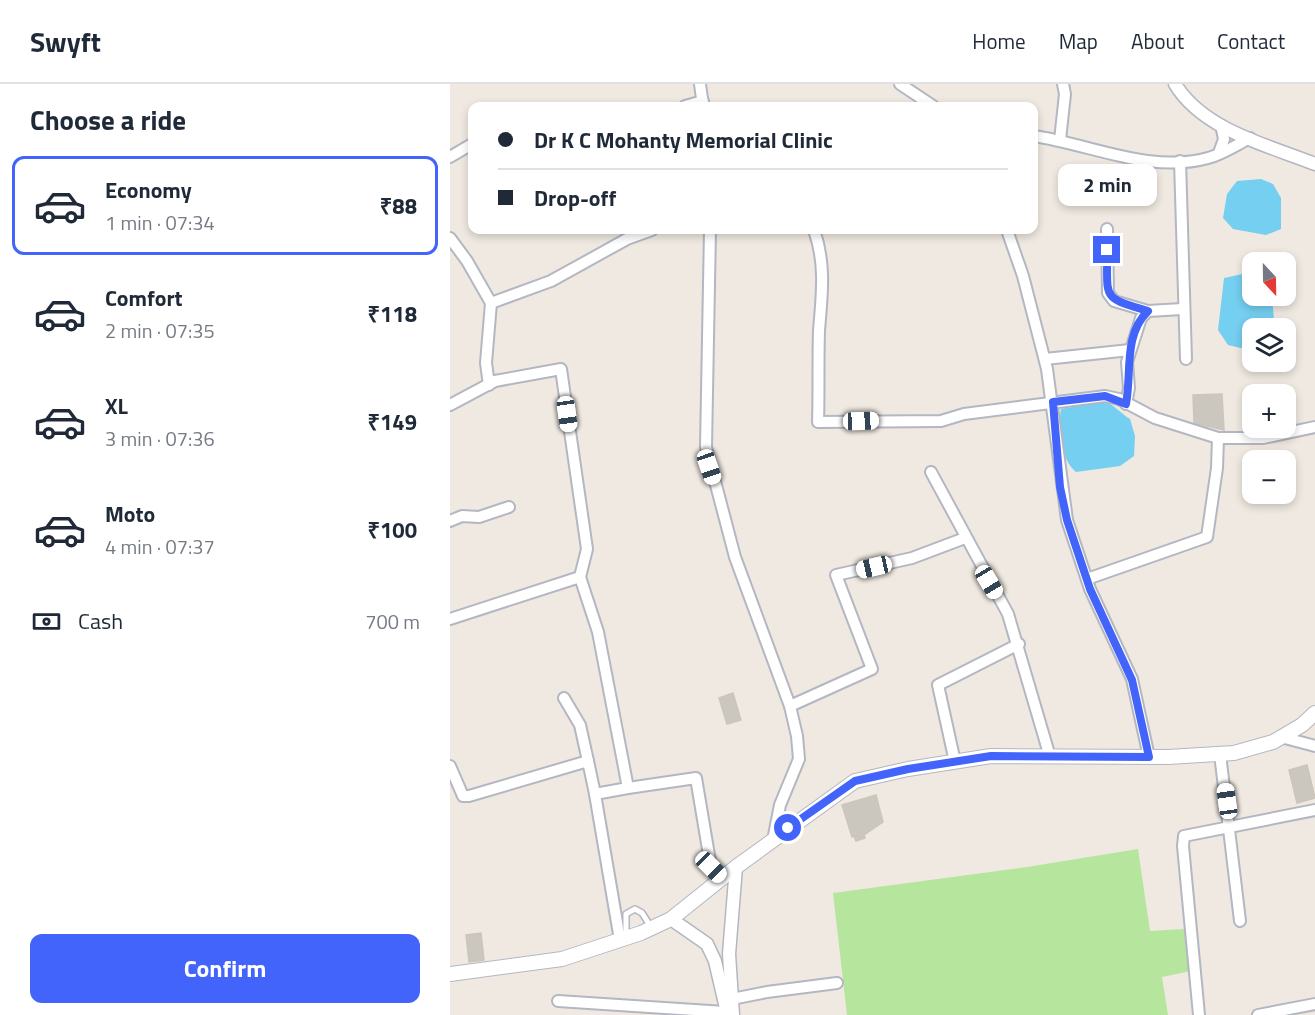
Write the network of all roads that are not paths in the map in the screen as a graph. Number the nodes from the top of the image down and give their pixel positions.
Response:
1 (700, 84) edge
2 (900, 84) edge
3 (1063, 84) edge
4 (1175, 84) edge
5 (703, 102) edge
6 (927, 102) edge
7 (1221, 125) junction
8 (1038, 137) edge
9 (1250, 138) junction
10 (1060, 140) junction
11 (468, 146) edge
12 (1220, 153) junction
13 (450, 157) edge
14 (1180, 161) junction
15 (1315, 164) edge
16 (1107, 229) dead end
17 (640, 234) edge
18 (710, 234) edge
19 (815, 234) edge
20 (1008, 234) edge
21 (450, 238) edge
22 (491, 303) junction
23 (1182, 309) junction
24 (1148, 311) junction
25 (1130, 350) junction
26 (1045, 359) junction
27 (1186, 359) dead end
28 (489, 385) junction
29 (1053, 402) junction
30 (1126, 404) junction
31 (450, 405) edge
32 (1315, 427) edge
33 (1218, 438) junction
34 (930, 472) dead end
35 (509, 507) dead end
36 (450, 521) edge
37 (965, 538) junction
38 (580, 577) junction
39 (1087, 579) junction
40 (450, 619) edge
41 (1019, 644) junction
42 (564, 698) dead end
43 (790, 706) junction
44 (1315, 713) edge
45 (1281, 737) junction
46 (1315, 746) edge
47 (1220, 754) junction
48 (1050, 757) junction
49 (1149, 757) junction
50 (588, 761) junction
51 (955, 762) junction
52 (450, 766) edge
53 (628, 788) junction
54 (595, 794) junction
55 (1315, 810) edge
56 (1231, 824) junction
57 (773, 840) junction
58 (736, 867) junction
59 (722, 878) junction
60 (671, 919) junction
61 (1240, 921) dead end
62 (652, 928) junction
63 (623, 939) junction
64 (450, 974) edge
65 (837, 983) dead end
66 (732, 999) junction
67 (558, 1001) dead end
68 (1315, 1004) edge
69 (1303, 1011) edge
70 (728, 1014) edge
71 (1199, 1015) edge
72 (1258, 1015) edge

1 - 5 street
2 - 6 street
3 - 10 street
4 - 7 street
7 - 9 street
7 - 12 street
8 - 10 street
9 - 12 street
9 - 15 street
10 - 14 street
11 - 13 street
12 - 14 street
14 - 23 street
16 - 24 street
17 - 22 street
18 - 43 street
19 - 29 street
20 - 26 street
21 - 22 street
22 - 28 street
23 - 24 street
23 - 27 street
24 - 25 street
25 - 26 street
25 - 30 street
26 - 29 street
28 - 31 street
28 - 38 street
29 - 30 street
29 - 39 street
30 - 33 street
32 - 33 street
33 - 39 street
34 - 37 street
35 - 36 street
37 - 41 street
37 - 43 street
38 - 40 street
38 - 53 street
39 - 49 street
41 - 48 street
41 - 51 street
42 - 50 street
43 - 57 street
44 - 45 main road
45 - 46 street
45 - 47 main road
47 - 49 main road
47 - 56 street
48 - 49 main road
48 - 51 main road
50 - 52 street
50 - 54 street
51 - 57 main road
53 - 54 street
53 - 59 street
54 - 63 street
55 - 56 street
56 - 61 street
56 - 71 street
57 - 58 main road
58 - 59 main road
58 - 66 street
59 - 60 main road
60 - 62 main road
60 - 70 street
62 - 63 main road
62 - 63 lane
63 - 64 main road
65 - 66 street
66 - 70 street
67 - 70 street
68 - 69 street
69 - 72 street

